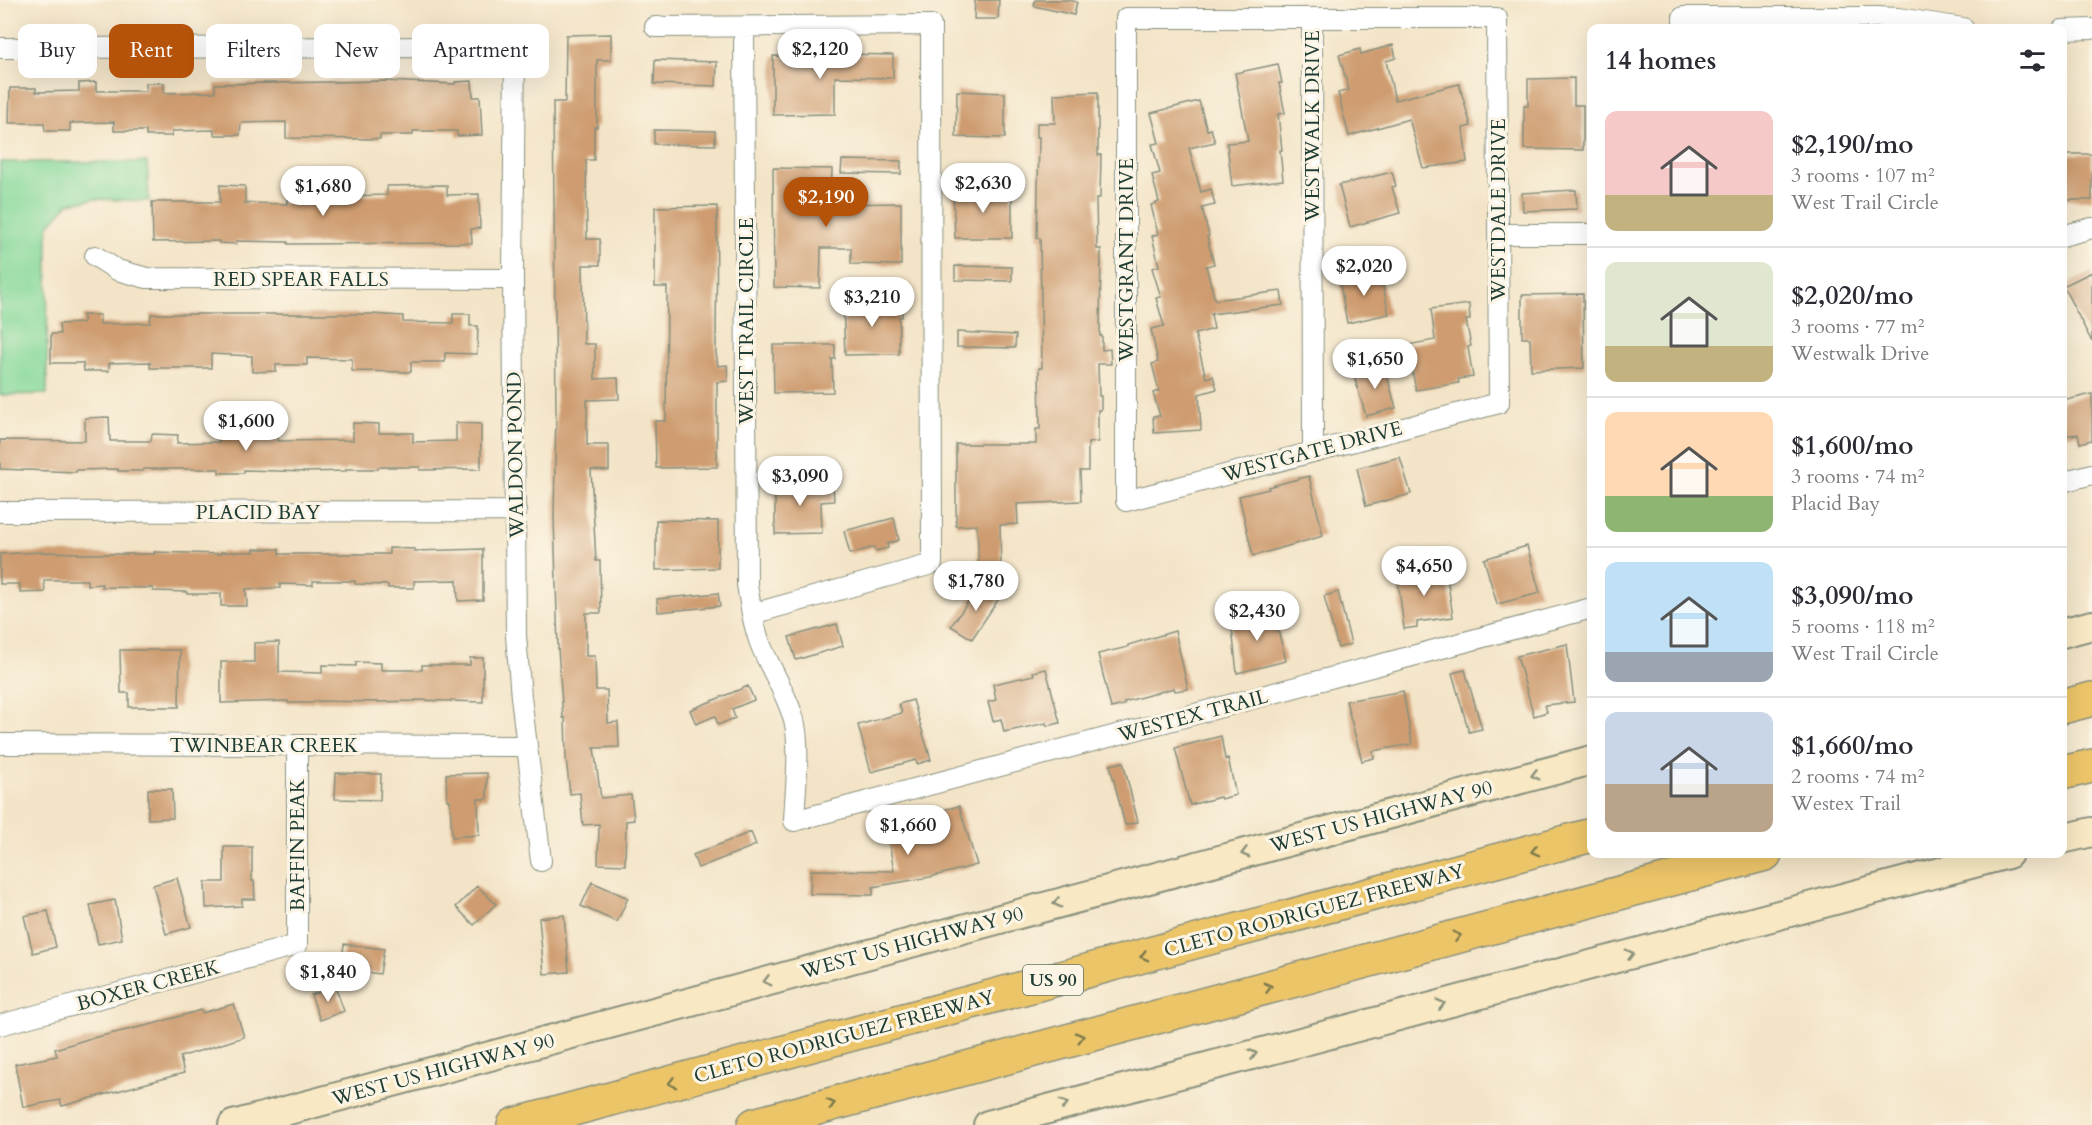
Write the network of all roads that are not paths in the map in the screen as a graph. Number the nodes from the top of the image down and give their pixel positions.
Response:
1 (1312, 18) junction
2 (1683, 23) edge
3 (1937, 24) edge
4 (655, 27) dead end
5 (744, 27) junction
6 (2092, 29) edge
7 (2067, 30) edge
8 (0, 48) edge
9 (2092, 228) edge
10 (1498, 234) junction
11 (1587, 234) edge
12 (2067, 235) edge
13 (95, 256) dead end
14 (513, 279) junction
15 (1499, 402) joint
16 (1313, 450) junction
17 (2092, 474) edge
18 (2067, 481) edge
19 (1126, 501) joint
20 (516, 511) junction
21 (0, 512) edge
22 (1587, 609) edge
23 (752, 614) junction
24 (2092, 625) edge
25 (2067, 632) edge
26 (2092, 699) edge
27 (2067, 706) edge
28 (0, 744) edge
29 (297, 745) junction
30 (527, 746) junction
31 (1587, 761) edge
32 (2092, 766) edge
33 (2067, 772) edge
34 (794, 822) joint
35 (2092, 831) edge
36 (1587, 837) edge
37 (2067, 838) edge
38 (1750, 858) edge
39 (1993, 858) edge
40 (541, 861) dead end
41 (297, 945) joint
42 (0, 1025) edge
43 (233, 1125) edge
44 (514, 1125) edge
45 (754, 1125) edge
46 (987, 1125) edge

1 - 10 street, WESTDALE DRIVE
1 - 16 street, WESTWALK DRIVE
1 - 19 street, WESTGRANT DRIVE
2 - 3 street
4 - 5 street
5 - 23 street, WEST TRAIL CIRCLE
5 - 23 street
6 - 7 street
8 - 14 street, WALDON POND
9 - 12 street
10 - 11 street
10 - 15 street, WESTDALE DRIVE
13 - 14 street, RED SPEAR FALLS
14 - 20 street, WALDON POND
15 - 16 street, WESTGATE DRIVE
16 - 19 street, WESTGATE DRIVE
17 - 18 street
20 - 21 street, PLACID BAY
20 - 30 street, WALDON POND
22 - 34 street, WESTEX TRAIL
23 - 34 street, WEST TRAIL CIRCLE
24 - 25 main road
26 - 27 highway
28 - 29 street, TWINBEAR CREEK
29 - 30 street, TWINBEAR CREEK
29 - 41 street, BAFFIN PEAK
30 - 40 street, WALDON POND
31 -> 43 main road, WEST US HIGHWAY 90
32 - 33 highway
35 - 37 main road
36 -> 44 highway, CLETO RODRIGUEZ FREEWAY / US 90
45 -> 38 highway
46 -> 39 main road
41 - 42 street, BOXER CREEK

